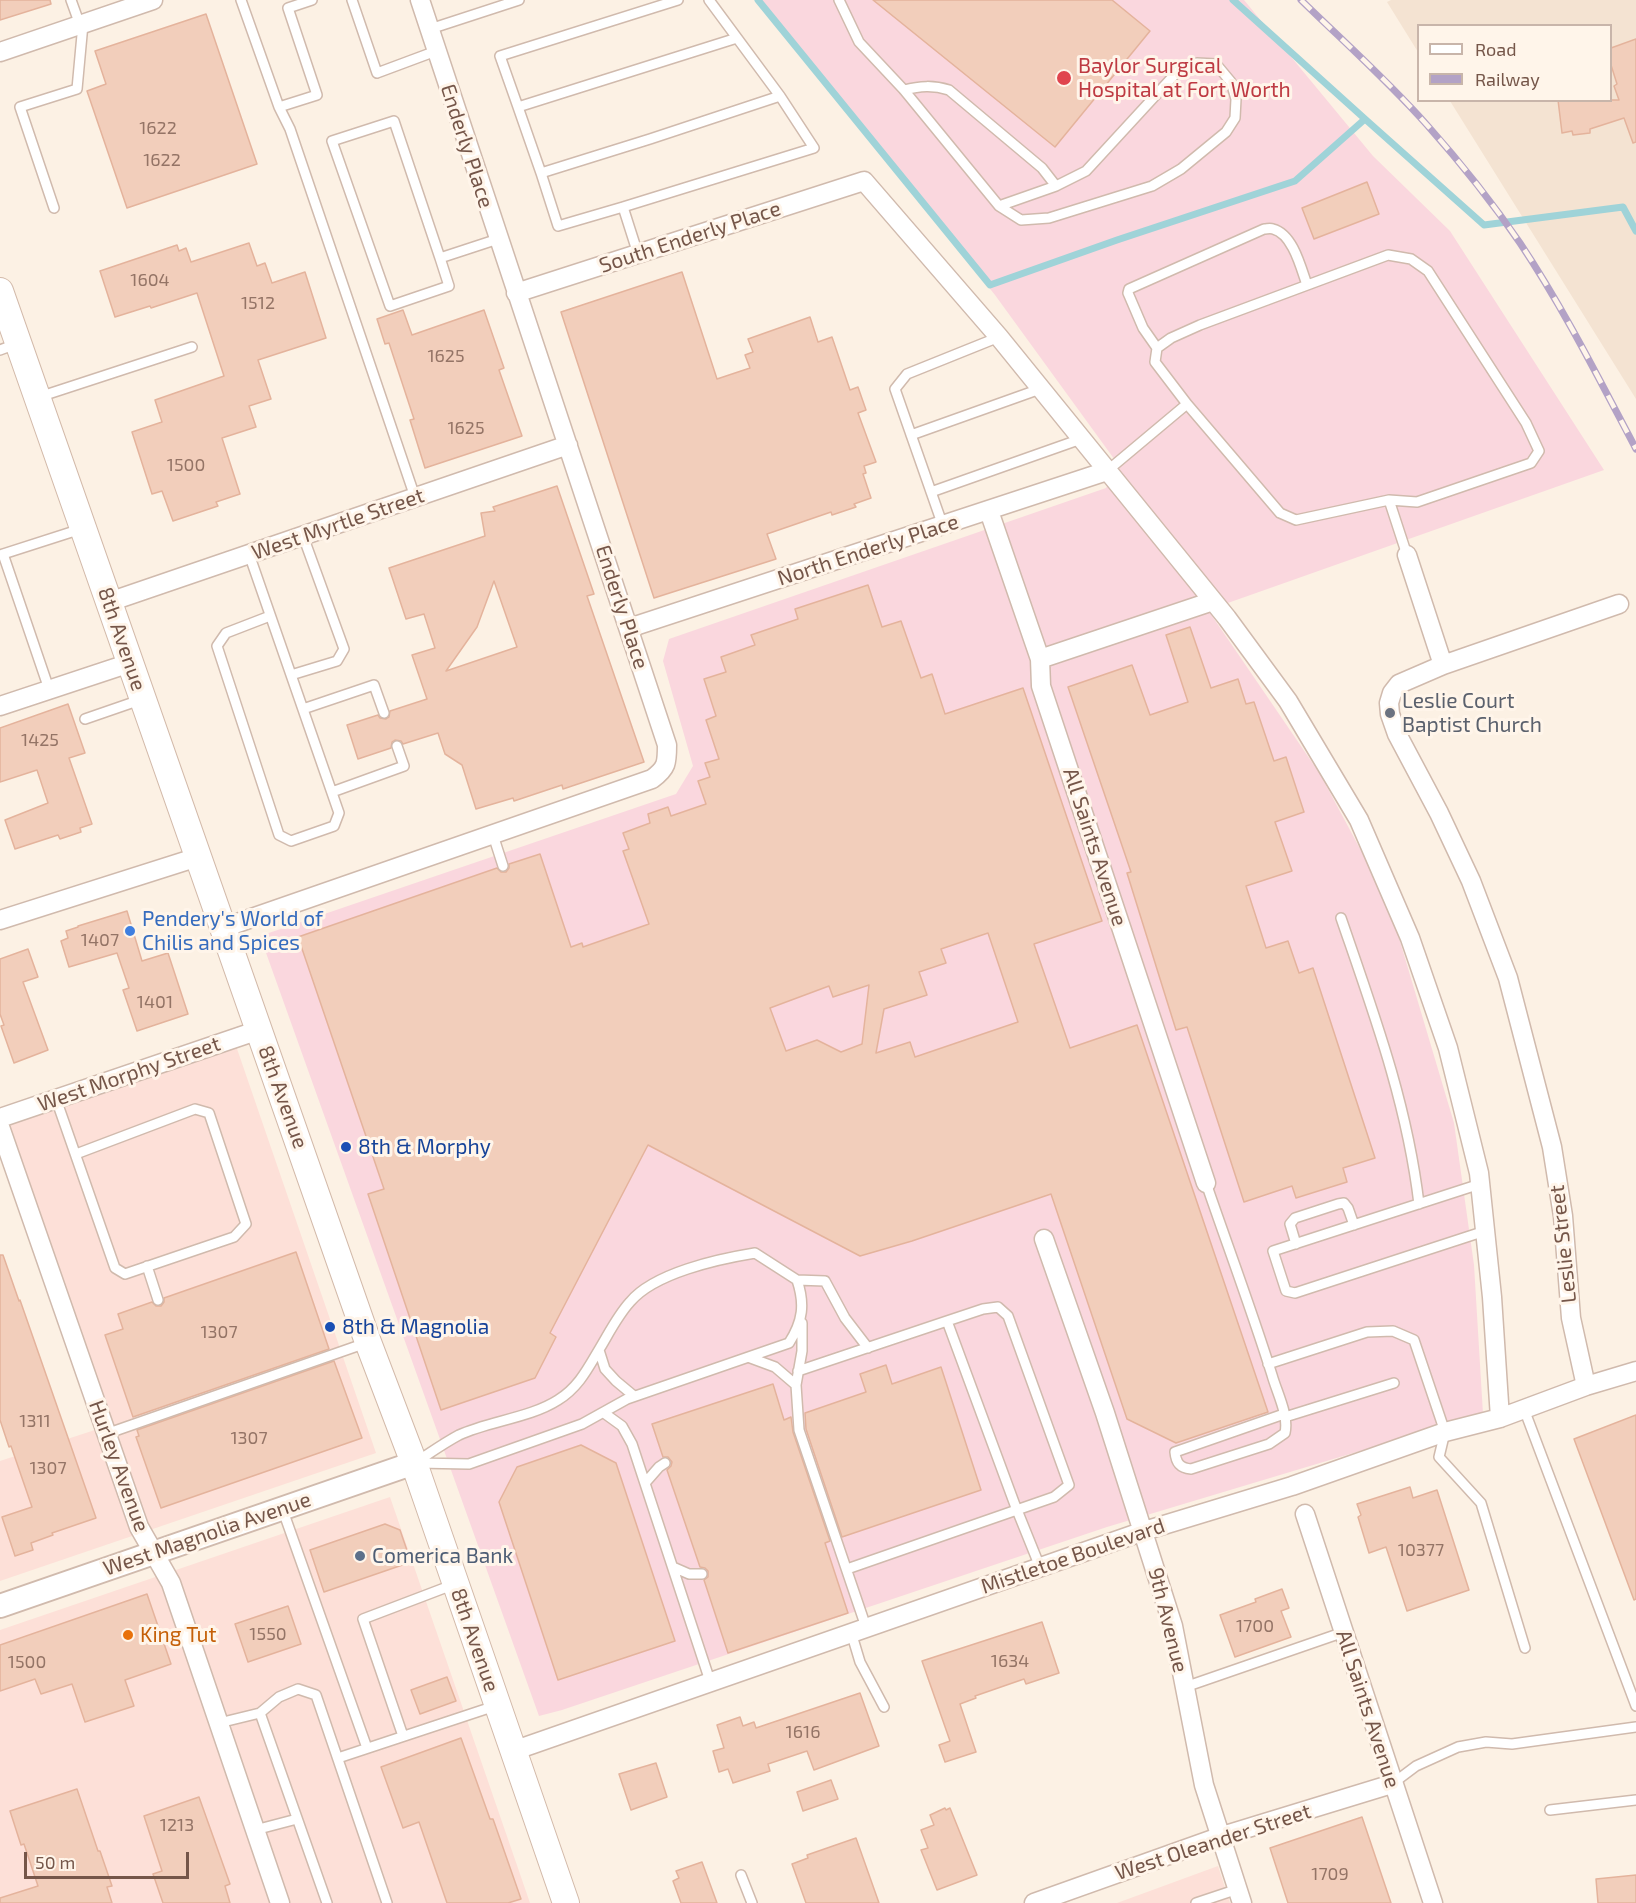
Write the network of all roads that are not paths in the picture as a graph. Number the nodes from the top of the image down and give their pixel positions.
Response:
1 (71, 0) edge
2 (153, 0) edge
3 (241, 0) edge
4 (312, 0) edge
5 (352, 0) edge
6 (420, 0) edge
7 (519, 0) edge
8 (678, 0) edge
9 (709, 0) edge
10 (839, 0) edge
11 (129, 4) edge
12 (81, 24) junction
13 (430, 29) junction
14 (737, 38) junction
15 (436, 51) junction
16 (0, 52) edge
17 (904, 90) junction
18 (780, 96) junction
19 (279, 107) junction
20 (518, 107) junction
21 (541, 173) junction
22 (1056, 186) junction
23 (999, 206) junction
24 (622, 207) junction
25 (54, 208) dead end
26 (498, 239) junction
27 (638, 254) junction
28 (440, 258) junction
29 (1307, 285) junction
30 (0, 291) edge
31 (516, 292) junction
32 (999, 338) junction
33 (9, 347) edge
34 (192, 347) dead end
35 (1157, 348) junction
36 (1040, 388) junction
37 (37, 398) junction
38 (1187, 404) junction
39 (911, 435) junction
40 (1081, 439) junction
41 (568, 445) junction
42 (1107, 471) junction
43 (931, 492) junction
44 (415, 497) junction
45 (1389, 500) junction
46 (989, 511) junction
47 (943, 526) junction
48 (83, 528) junction
49 (303, 536) junction
50 (2, 554) edge
51 (249, 554) junction
52 (1407, 555) joint
53 (1213, 601) junction
54 (109, 602) junction
55 (1619, 604) dead end
56 (270, 616) junction
57 (629, 628) junction
58 (1040, 659) junction
59 (130, 663) junction
60 (1443, 666) junction
61 (291, 675) junction
62 (49, 689) junction
63 (143, 699) junction
64 (0, 706) edge
65 (303, 709) junction
66 (384, 713) dead end
67 (85, 719) dead end
68 (397, 746) dead end
69 (332, 792) junction
70 (493, 835) junction
71 (198, 857) junction
72 (503, 866) dead end
73 (1341, 918) dead end
74 (0, 920) edge
75 (223, 928) junction
76 (259, 1030) junction
77 (56, 1099) junction
78 (0, 1118) edge
79 (0, 1127) edge
80 (76, 1154) junction
81 (1206, 1183) joint
82 (1480, 1184) junction
83 (1419, 1204) junction
84 (1354, 1225) junction
85 (1485, 1231) junction
86 (1044, 1239) dead end
87 (1296, 1244) junction
88 (147, 1266) junction
89 (797, 1280) junction
90 (158, 1300) dead end
91 (802, 1307) junction
92 (947, 1321) junction
93 (368, 1342) junction
94 (867, 1348) junction
95 (599, 1350) junction
96 (748, 1357) junction
97 (1268, 1364) junction
98 (798, 1371) junction
99 (1636, 1371) edge
100 (1394, 1383) dead end
101 (796, 1385) junction
102 (1586, 1386) junction
103 (634, 1396) junction
104 (1524, 1409) junction
105 (604, 1413) junction
106 (1284, 1415) junction
107 (1500, 1418) junction
108 (1445, 1432) junction
109 (106, 1434) junction
110 (414, 1463) junction
111 (665, 1463) dead end
112 (645, 1484) junction
113 (821, 1493) junction
114 (810, 1497) dead end
115 (282, 1508) junction
116 (1017, 1510) junction
117 (1305, 1514) dead end
118 (1144, 1531) junction
119 (154, 1552) junction
120 (673, 1567) junction
121 (1040, 1567) junction
122 (847, 1569) junction
123 (702, 1574) dead end
124 (456, 1584) junction
125 (0, 1606) edge
126 (859, 1630) junction
127 (1344, 1632) junction
128 (1525, 1647) dead end
129 (710, 1681) junction
130 (1185, 1687) junction
131 (1633, 1687) edge
132 (498, 1705) junction
133 (1636, 1706) edge
134 (884, 1707) dead end
135 (260, 1713) junction
136 (219, 1723) junction
137 (1636, 1727) edge
138 (403, 1736) junction
139 (367, 1748) junction
140 (513, 1751) junction
141 (338, 1758) junction
142 (1392, 1784) junction
143 (1636, 1800) edge
144 (1550, 1810) dead end
145 (297, 1819) junction
146 (255, 1830) junction
147 (1222, 1836) junction
148 (741, 1875) dead end
149 (1240, 1896) edge
150 (280, 1903) edge
151 (327, 1903) edge
152 (387, 1903) edge
153 (566, 1903) edge
154 (752, 1903) edge
155 (1034, 1903) edge
156 (1196, 1903) edge
157 (1433, 1903) edge

1 - 12 lane
2 - 11 street
3 - 19 lane
4 - 19 lane
5 - 15 lane
6 - 13 street, Enderly Place
7 - 13 lane
8 - 20 lane
9 - 14 lane
10 - 17 lane
11 - 12 street
12 - 16 street
12 - 25 lane
13 - 15 street, Enderly Place
14 - 18 lane
14 - 20 lane
15 - 26 street, Enderly Place
17 - 22 lane
17 - 23 lane
18 - 21 lane
18 - 24 lane
19 - 44 lane
20 - 21 lane
21 - 24 lane
22 - 23 lane
22 - 23 lane
24 - 27 lane
26 - 28 lane
26 - 31 street, Enderly Place
27 - 31 street, South Enderly Place
27 - 32 street, South Enderly Place
28 - 28 lane
29 - 35 lane
29 - 35 lane
29 - 45 lane
30 - 33 main road, 8th Avenue
31 - 41 street, Enderly Place
32 - 36 street
32 - 39 lane
33 - 37 main road, 8th Avenue
34 - 37 lane
35 - 38 lane
36 - 39 lane
36 - 40 street
37 - 48 main road, 8th Avenue
38 - 42 lane
38 - 45 lane
39 - 43 lane
40 - 42 street
40 - 43 lane
41 - 44 street, West Myrtle Street
41 - 57 street, Enderly Place
42 - 46 street, North Enderly Place
42 - 53 street
43 - 47 lane
44 - 49 street, West Myrtle Street
45 - 52 lane
46 - 47 street, North Enderly Place
46 - 58 street, All Saints Avenue
47 - 57 street, North Enderly Place
48 - 50 lane
48 - 54 main road, 8th Avenue
49 - 51 street, West Myrtle Street
49 - 61 lane
50 - 62 lane
51 - 54 street, West Myrtle Street
51 - 56 lane
52 - 60 street
53 - 58 street
53 - 82 street
54 - 59 main road, 8th Avenue
55 - 60 street
56 - 61 lane
56 - 69 lane
57 - 70 street, Enderly Place
58 - 81 street, All Saints Avenue
59 - 62 street
59 - 63 main road, 8th Avenue
60 - 102 street, Leslie Street
61 - 65 lane
62 - 64 street
63 - 67 lane
63 - 71 main road, 8th Avenue
65 - 66 lane
65 - 69 lane
68 - 69 lane
70 - 72 lane
70 - 75 street, Enderly Place
71 - 74 street
71 - 75 main road, 8th Avenue
73 - 83 lane
75 - 76 main road, 8th Avenue
76 - 77 street, West Morphy Street
76 - 93 main road, 8th Avenue
77 - 78 street, West Morphy Street
77 - 80 lane
79 - 109 street, Hurley Avenue
80 - 88 lane
80 - 88 lane
81 - 97 lane
82 - 83 lane
82 - 85 street
83 - 84 lane
84 - 87 lane
84 - 87 lane
85 - 87 lane
85 - 107 street
86 - 118 street, 9th Avenue
88 - 90 lane
89 - 91 lane
89 - 94 lane
89 - 95 lane
91 - 96 lane
91 - 98 lane
92 - 94 lane
92 - 116 lane
92 - 116 lane
93 - 109 lane
93 - 110 main road, 8th Avenue
94 - 98 lane
95 - 103 lane
95 - 110 lane
96 - 101 lane
96 - 103 lane
97 - 106 lane
97 - 108 lane
98 - 101 lane
99 - 102 street, Mistletoe Boulevard
100 - 106 lane
101 - 113 lane
102 - 104 street, Mistletoe Boulevard
103 - 105 lane
104 - 107 street, Mistletoe Boulevard
104 - 131 lane
105 - 110 lane
105 - 112 lane
106 - 106 lane
107 - 108 street, Mistletoe Boulevard
108 - 118 street, Mistletoe Boulevard
108 - 128 lane
109 - 119 street, Hurley Avenue
110 - 115 street, West Magnolia Avenue
110 - 124 main road, 8th Avenue
111 - 112 lane
112 - 120 lane
113 - 114 lane
113 - 122 lane
115 - 119 street, West Magnolia Avenue
115 - 139 lane
116 - 121 lane
116 - 122 lane
117 - 127 street, All Saints Avenue
118 - 121 street, Mistletoe Boulevard
118 - 130 street, 9th Avenue
119 - 125 street, West Magnolia Avenue
119 - 136 street, Hurley Avenue
120 - 123 lane
120 - 129 lane
121 - 126 street, Mistletoe Boulevard
122 - 126 lane
124 - 132 main road, 8th Avenue
124 - 138 lane
126 - 129 street, Mistletoe Boulevard
126 - 134 lane
127 - 130 lane
127 - 142 street, All Saints Avenue
129 - 140 street, Mistletoe Boulevard
130 - 147 street, 9th Avenue
131 - 133 lane
132 - 138 lane
132 - 140 main road, 8th Avenue
135 - 136 lane
135 - 141 lane
135 - 145 lane
136 - 146 street, Hurley Avenue
137 - 142 lane
138 - 139 lane
139 - 141 lane
140 - 153 main road, 8th Avenue
141 - 152 lane
142 - 147 street, West Oleander Street
142 - 157 street, All Saints Avenue
143 - 144 lane
145 - 146 lane
145 - 151 lane
146 - 150 street, Hurley Avenue
147 - 149 street, 9th Avenue
147 - 155 street, West Oleander Street
148 - 154 lane
149 - 156 lane

